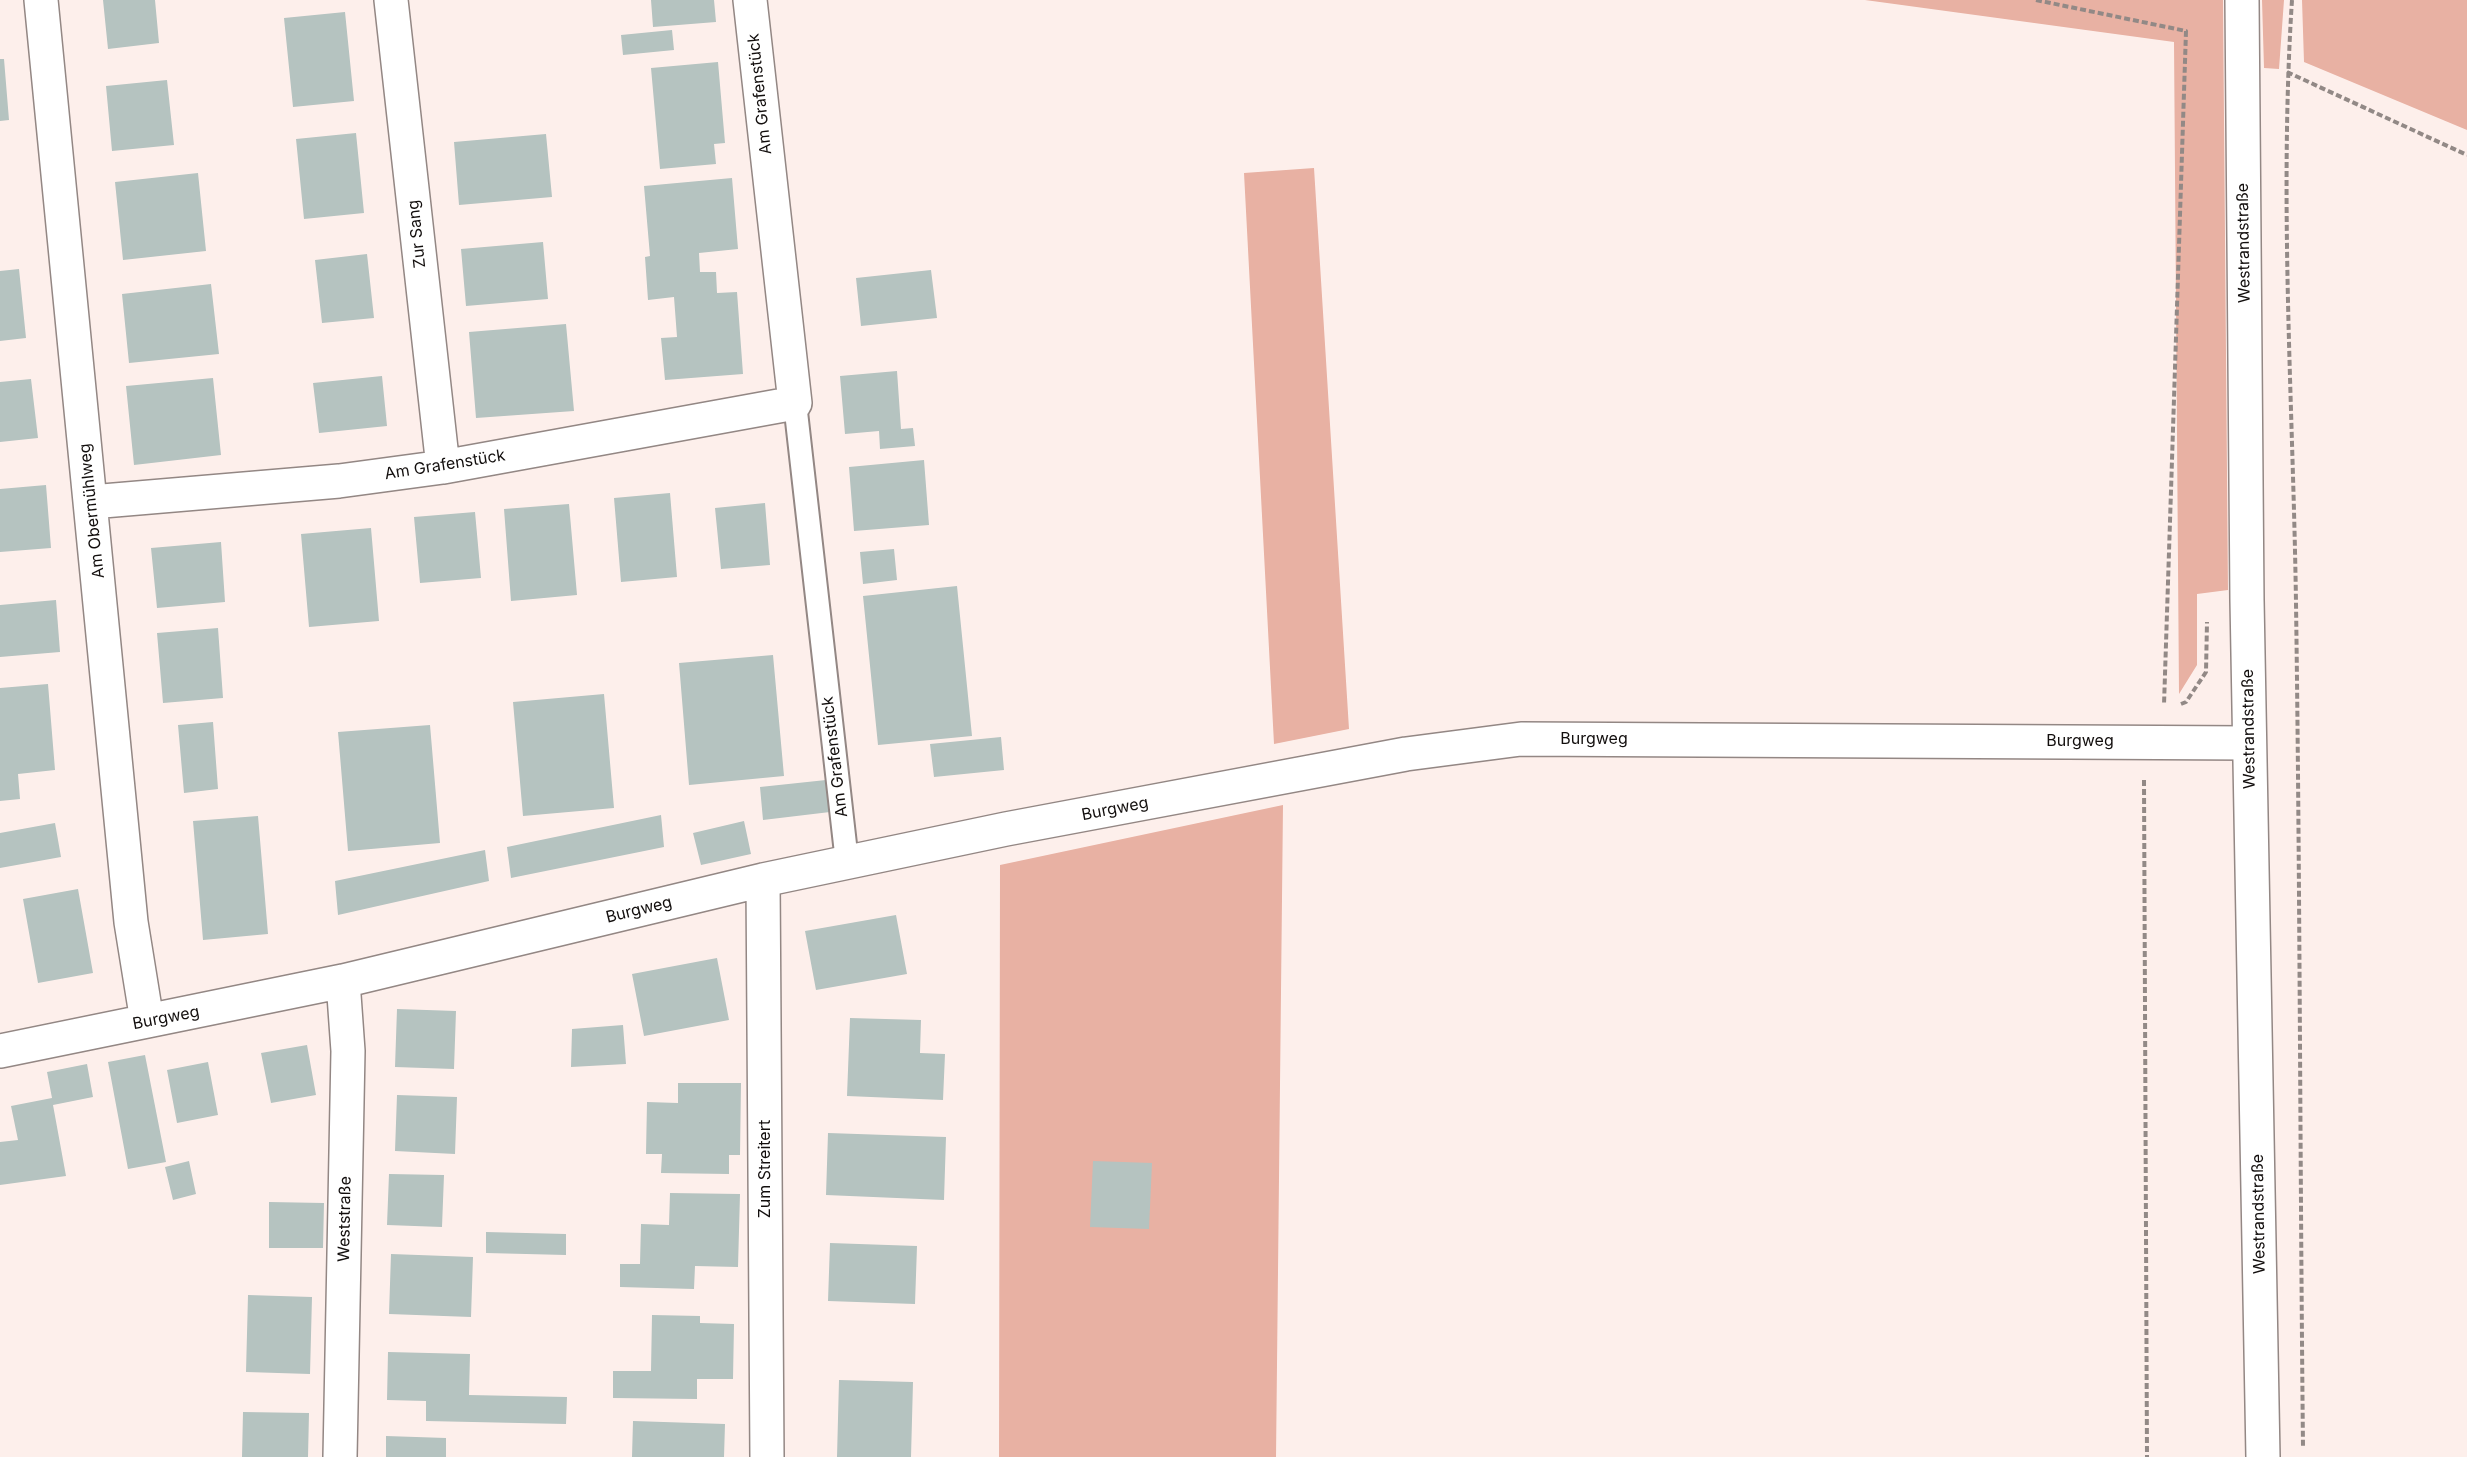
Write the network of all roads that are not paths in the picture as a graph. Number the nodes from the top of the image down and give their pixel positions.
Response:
1 (41, 0) edge
2 (391, 0) edge
3 (750, 0) edge
4 (2242, 0) edge
5 (795, 403) junction
6 (443, 467) junction
7 (91, 502) junction
8 (2249, 743) junction
9 (847, 862) junction
10 (763, 880) junction
11 (343, 981) junction
12 (147, 1021) junction
13 (0, 1051) edge
14 (340, 1457) edge
15 (767, 1457) edge
16 (2263, 1457) edge

1 - 7 street, Am Obermühlweg
2 - 6 street, Zur Sang
3 - 5 street, Am Grafenstück
4 - 8 street, Westrandstraße
5 - 6 street, Am Grafenstück
5 - 9 lane, Am Grafenstück
6 - 7 street, Am Grafenstück
7 - 12 street, Am Obermühlweg
8 - 9 street, Burgweg
8 - 16 street, Westrandstraße
9 - 10 street, Burgweg
10 - 11 street, Burgweg
10 - 15 street, Zum Streitert
11 - 12 street, Burgweg
11 - 14 street, Weststraße
12 - 13 street, Burgweg

